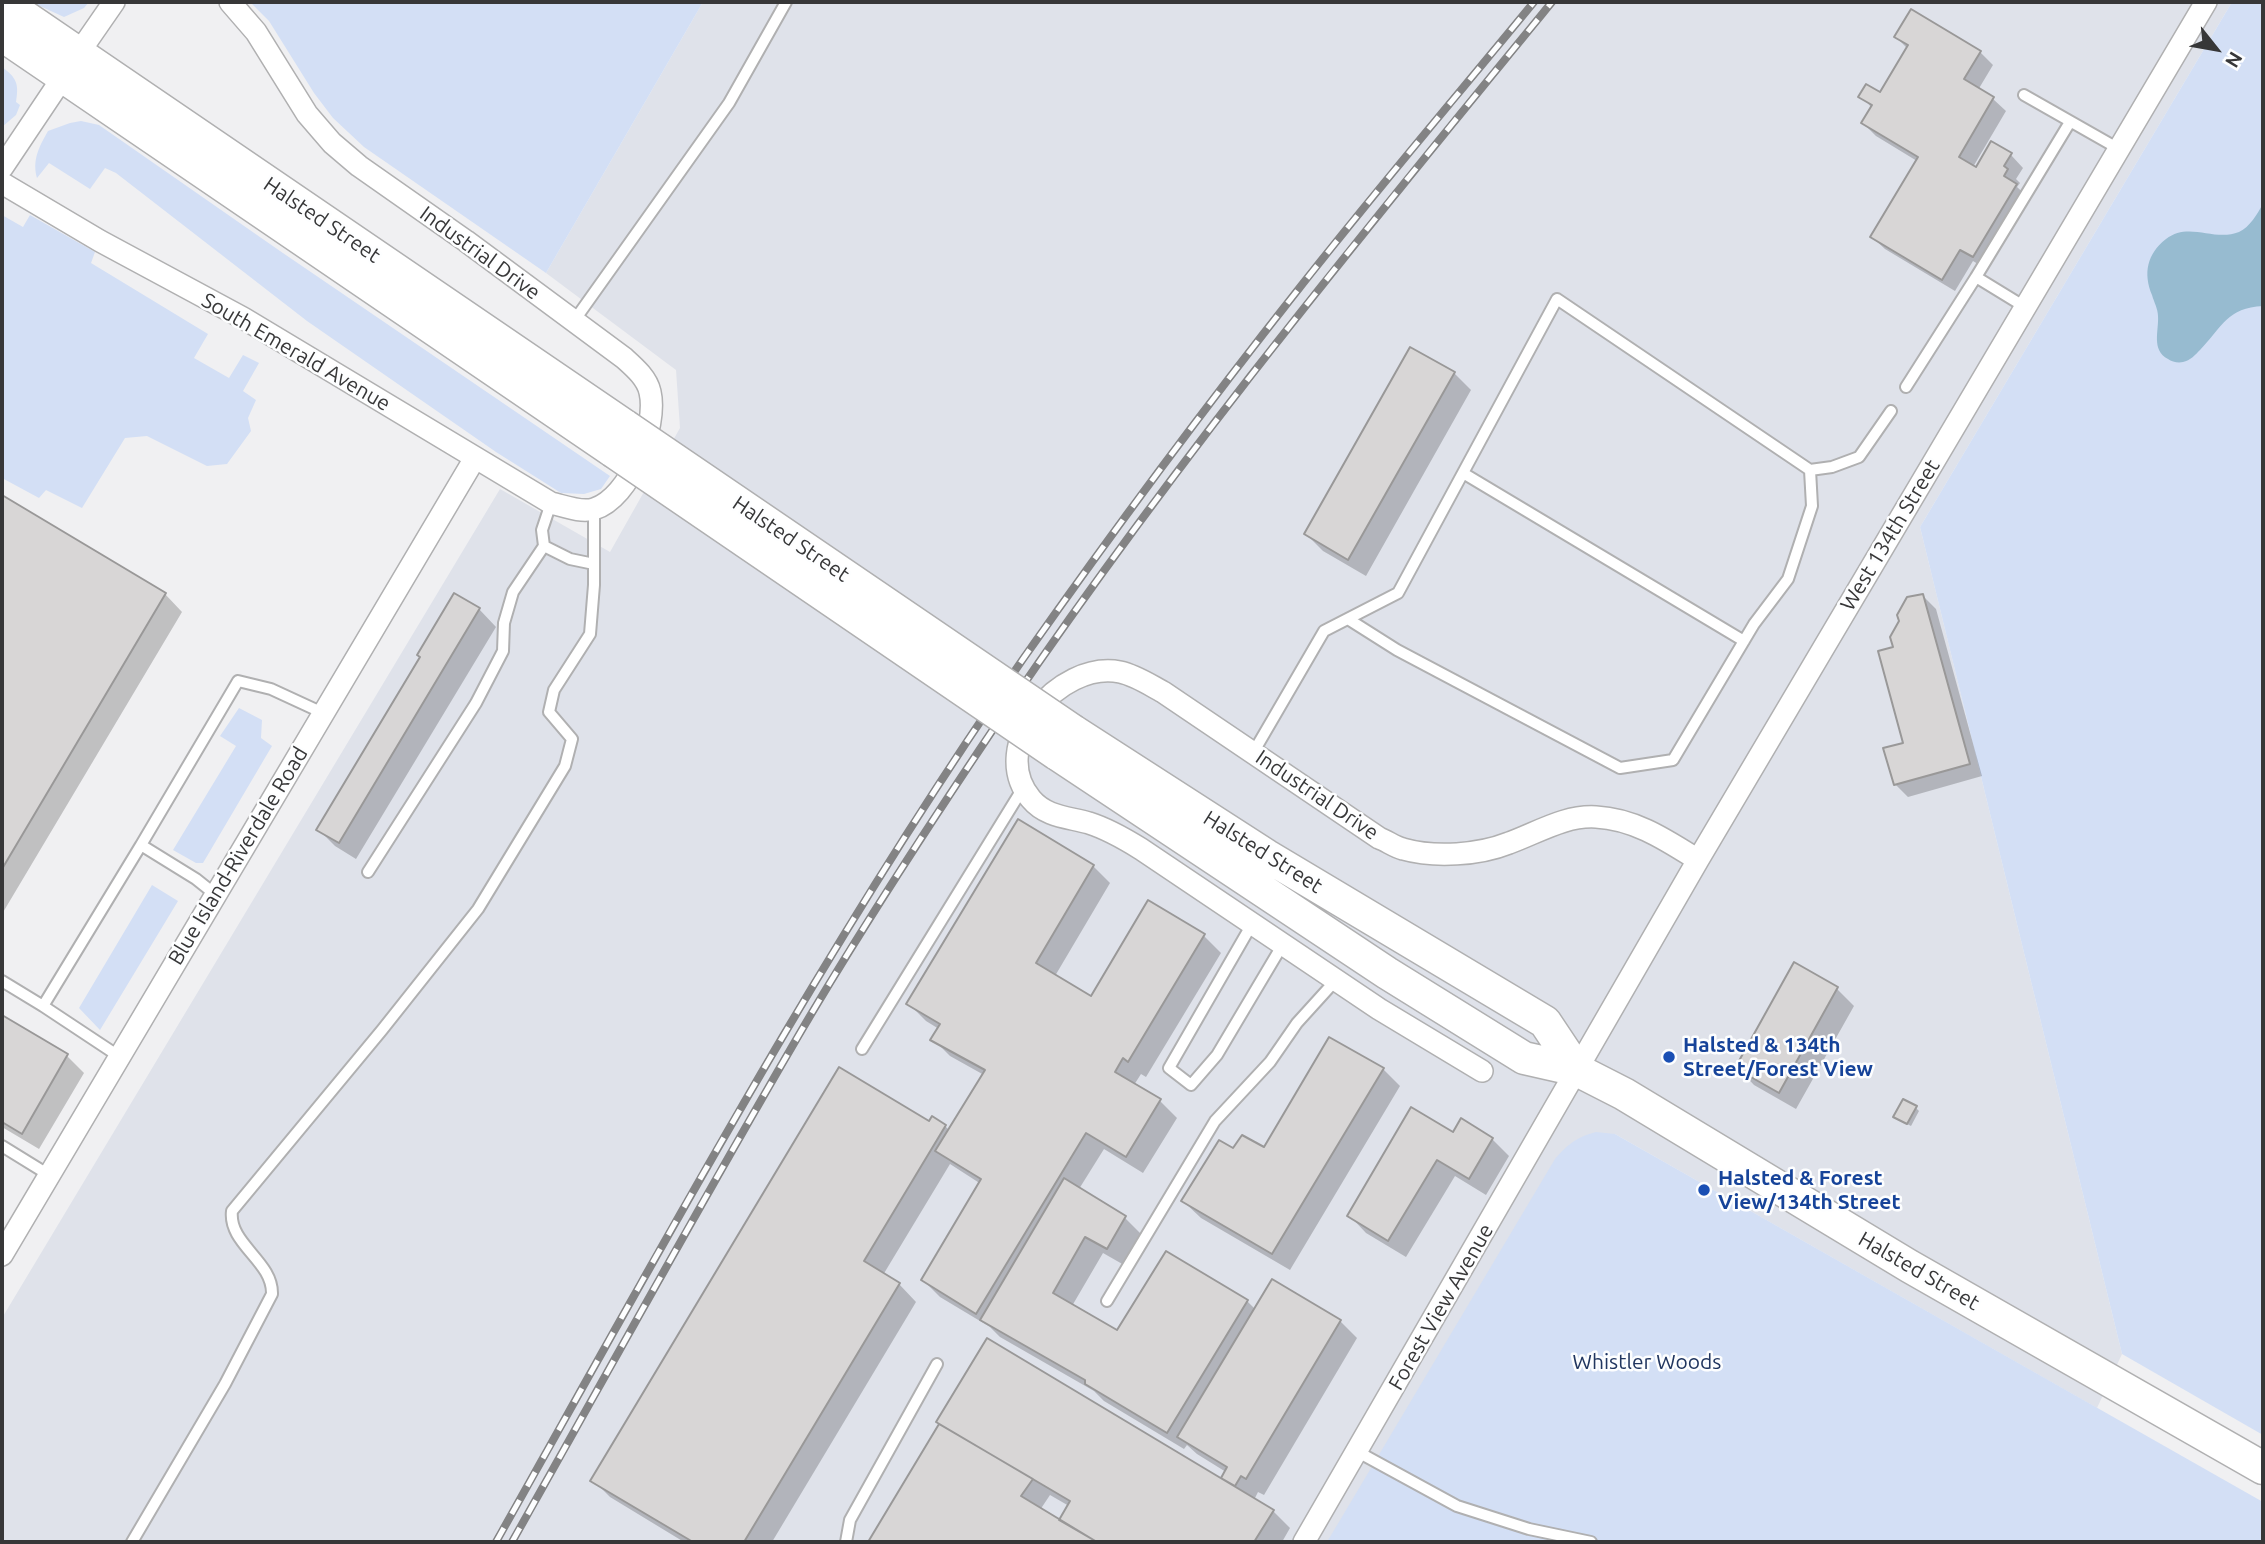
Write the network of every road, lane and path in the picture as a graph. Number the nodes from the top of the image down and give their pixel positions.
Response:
1 (3, 2) edge
2 (114, 2) edge
3 (230, 2) edge
4 (786, 2) edge
5 (2206, 2) edge
6 (2, 35) edge
7 (70, 66) junction
8 (2024, 95) dead end
9 (2070, 122) junction
10 (2119, 149) junction
11 (2, 169) edge
12 (2, 183) edge
13 (1976, 277) junction
14 (2025, 307) junction
15 (574, 321) junction
16 (1906, 387) dead end
17 (1891, 411) dead end
18 (475, 458) junction
19 (1810, 470) junction
20 (1464, 473) junction
21 (551, 503) junction
22 (594, 509) junction
23 (544, 546) junction
24 (594, 564) junction
25 (1348, 619) junction
26 (1744, 641) junction
27 (323, 713) junction
28 (1065, 742) junction
29 (1254, 753) junction
30 (1023, 788) junction
31 (141, 845) junction
32 (1698, 860) junction
33 (368, 872) dead end
34 (216, 895) junction
35 (1252, 924) junction
36 (1283, 944) junction
37 (1336, 980) junction
38 (2, 981) edge
39 (43, 1006) junction
40 (862, 1049) dead end
41 (120, 1056) junction
42 (1577, 1070) junction
43 (1482, 1071) dead end
44 (2, 1146) edge
45 (49, 1175) junction
46 (2, 1255) edge
47 (1107, 1301) dead end
48 (937, 1364) dead end
49 (1358, 1452) junction
50 (2263, 1468) edge
51 (132, 1542) edge
52 (846, 1542) edge
53 (1304, 1542) edge
54 (1591, 1542) edge

1 - 7 main road, Halsted Street
2 - 7 street
3 - 15 street, Industrial Drive
4 - 15 lane
5 - 10 street, West 134th Street
6 - 7 main road, Halsted Street
7 - 11 street
7 - 28 main road, Halsted Street, bridge
8 - 9 lane
9 - 10 lane
9 - 13 lane
10 - 14 street, West 134th Street
12 - 18 street, South Emerald Avenue
13 - 14 lane
13 - 16 lane
14 - 32 street, West 134th Street
15 - 22 street, Industrial Drive
17 - 19 lane
18 - 21 street, South Emerald Avenue
18 - 27 street, Blue Island-Riverdale Road
19 - 20 lane
19 - 26 lane
20 - 25 lane
20 - 26 lane
21 - 22 street, South Emerald Avenue
21 - 23 lane
22 - 24 lane
23 - 24 lane
23 - 33 lane
24 - 51 lane
25 - 26 lane
25 - 29 lane
27 - 31 lane
27 - 34 street, Blue Island-Riverdale Road
28 - 42 main road, Halsted Street
28 - 42 main road, Halsted Street
29 - 30 street, Industrial Drive
29 - 32 street, Industrial Drive
30 - 35 street
30 - 40 lane
31 - 34 lane
31 - 39 lane
32 - 42 street, West 134th Street
34 - 41 street, Blue Island-Riverdale Road
35 - 36 street
35 - 36 lane
36 - 37 street
37 - 43 street
37 - 47 lane
38 - 39 lane
39 - 41 lane
41 - 45 street, Blue Island-Riverdale Road
42 - 49 street, Forest View Avenue
42 - 50 main road, Halsted Street
44 - 45 lane
45 - 46 street, Blue Island-Riverdale Road
48 - 52 lane
49 - 53 street, Forest View Avenue
49 - 54 lane

